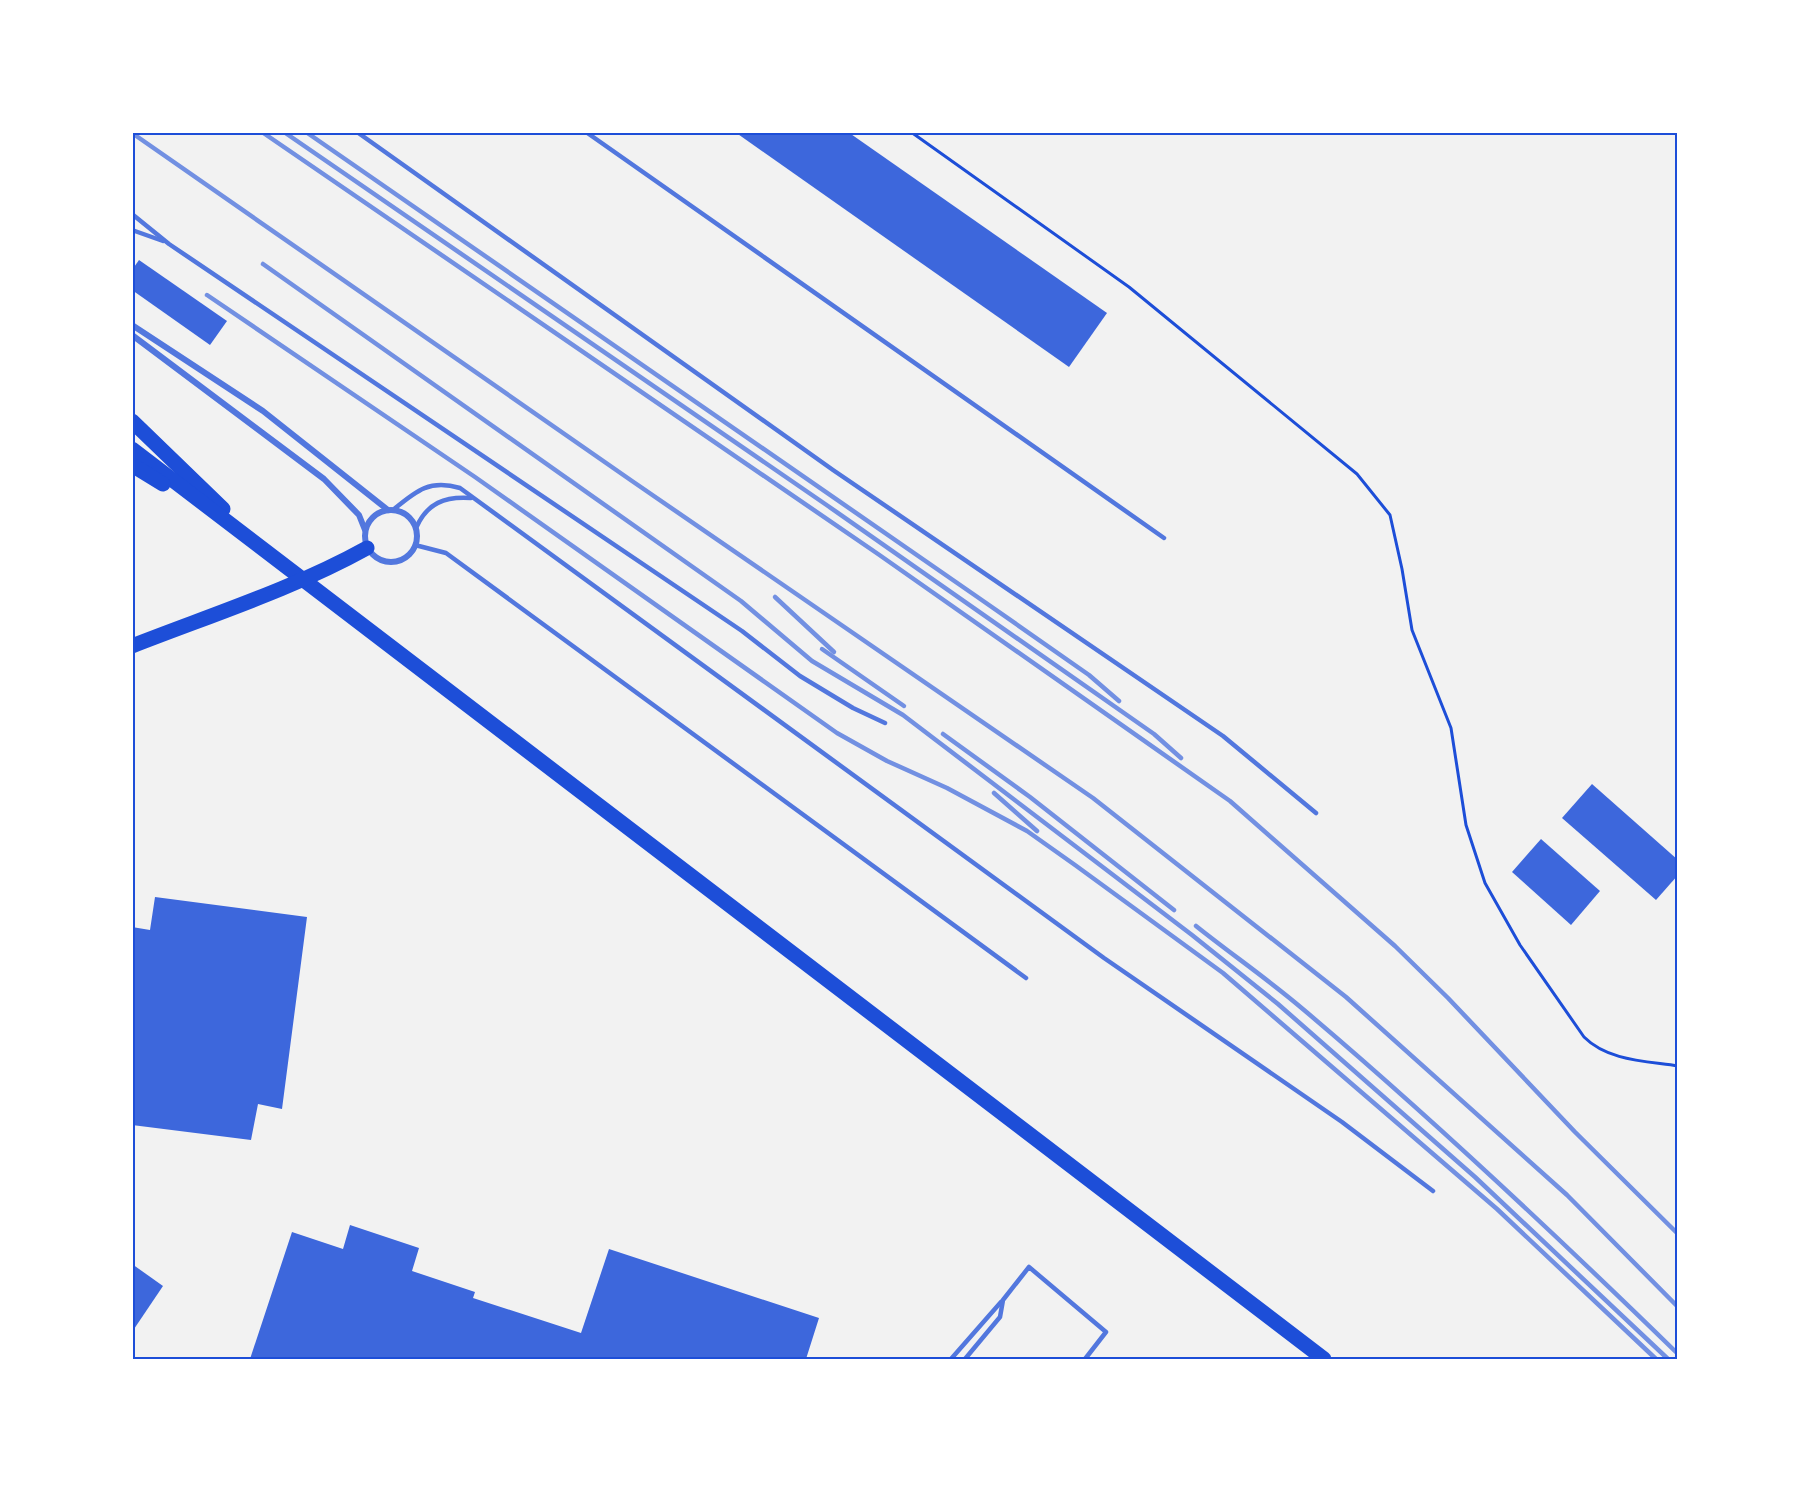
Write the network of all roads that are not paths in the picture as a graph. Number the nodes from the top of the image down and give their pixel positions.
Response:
1 (357, 132) edge
2 (586, 132) edge
3 (132, 214) edge
4 (132, 230) edge
5 (169, 244) junction
6 (132, 325) edge
7 (132, 335) edge
8 (132, 421) edge
9 (132, 449) edge
10 (132, 465) edge
11 (473, 498) junction
12 (390, 510) junction
13 (234, 527) junction
14 (416, 528) junction
15 (365, 530) junction
16 (1164, 538) dead end
17 (416, 545) junction
18 (367, 548) junction
19 (267, 550) junction
20 (132, 646) edge
21 (885, 723) dead end
22 (1316, 813) dead end
23 (1026, 978) dead end
24 (1433, 1191) dead end
25 (1003, 1300) junction
26 (951, 1359) edge
27 (965, 1359) edge
28 (1085, 1359) edge
29 (1324, 1359) edge

1 - 22 lane
2 - 16 lane
3 - 5 lane
4 - 5 lane
5 - 21 lane
6 - 12 street
7 - 15 street
8 - 19 main road
9 - 13 main road
10 - 13 main road
11 - 12 lane
11 - 14 lane
11 - 24 lane
12 - 14 street
12 - 15 street
13 - 19 main road
14 - 17 street
15 - 18 street
17 - 18 street
17 - 23 lane
18 - 20 main road
19 - 29 main road
25 - 26 lane
25 - 27 lane
25 - 28 lane

